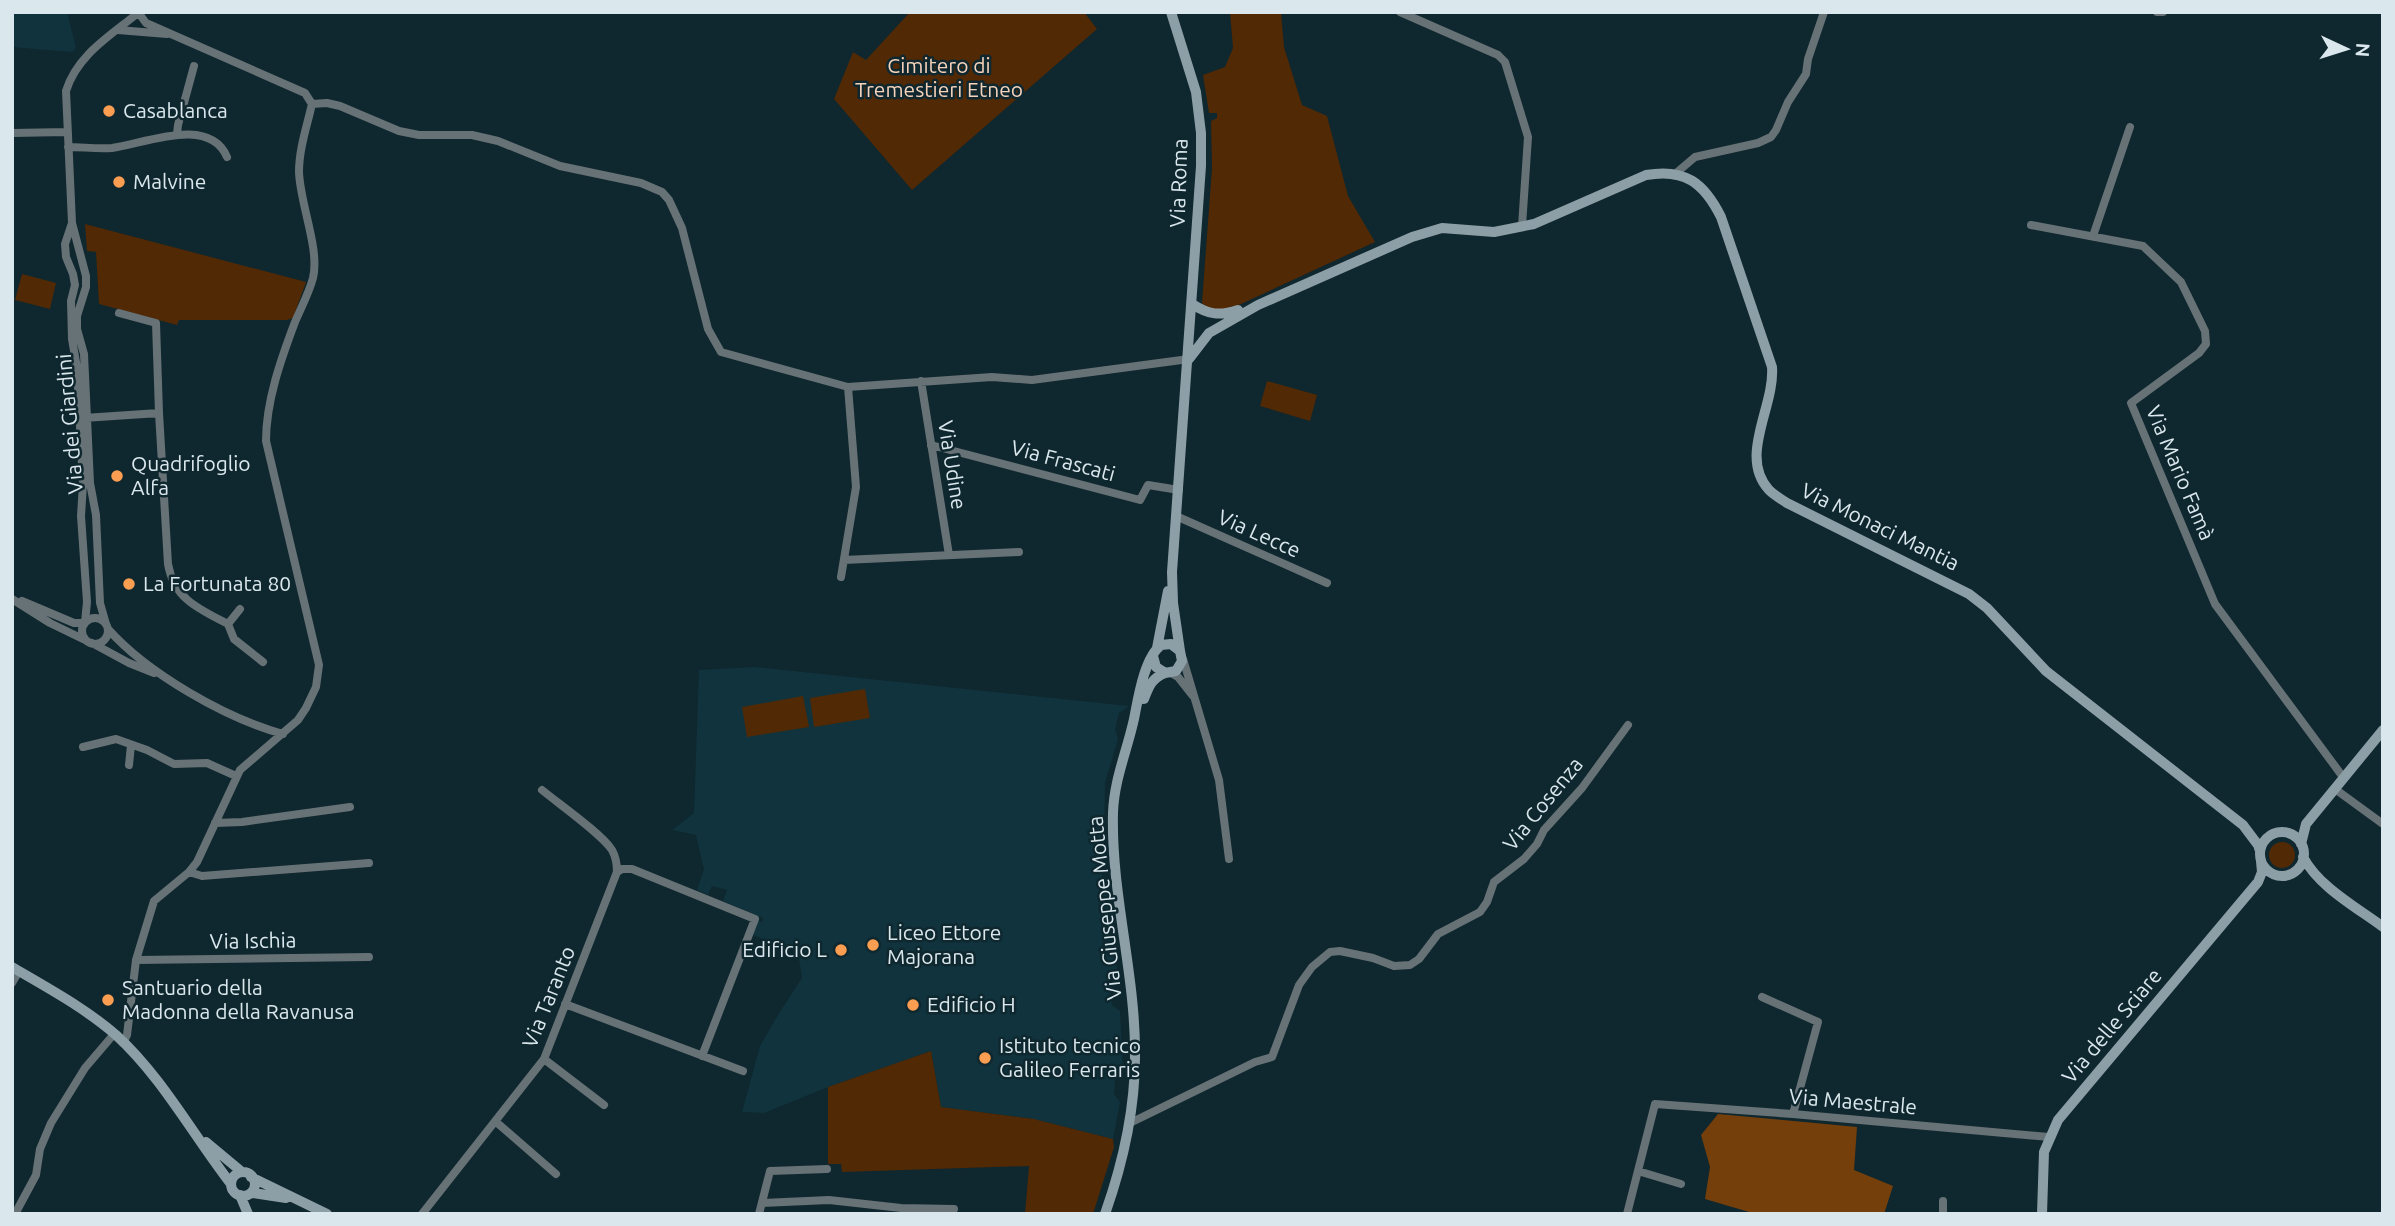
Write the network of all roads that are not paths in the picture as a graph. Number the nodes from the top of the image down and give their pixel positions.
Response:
1 (1171, 12) edge
2 (1400, 12) edge
3 (1824, 12) edge
4 (2157, 12) edge
5 (2163, 12) edge
6 (138, 13) edge
7 (118, 30) junction
8 (174, 35) junction
9 (194, 66) dead end
10 (313, 104) junction
11 (2130, 127) dead end
12 (67, 132) junction
13 (12, 133) edge
14 (177, 134) junction
15 (68, 148) junction
16 (227, 157) dead end
17 (1675, 174) junction
18 (72, 223) junction
19 (2031, 225) dead end
20 (1522, 226) junction
21 (2093, 236) junction
22 (1192, 304) junction
23 (1258, 305) junction
24 (119, 313) dead end
25 (1224, 315) junction
26 (74, 322) junction
27 (1191, 327) junction
28 (1209, 333) junction
29 (1189, 359) junction
30 (921, 381) junction
31 (848, 387) junction
32 (159, 413) junction
33 (83, 418) junction
34 (931, 445) junction
35 (1179, 490) junction
36 (1176, 516) junction
37 (1019, 552) dead end
38 (948, 555) junction
39 (844, 560) junction
40 (1172, 572) junction
41 (841, 577) dead end
42 (1327, 583) dead end
43 (12, 598) edge
44 (240, 609) dead end
45 (85, 622) junction
46 (228, 624) junction
47 (107, 626) junction
48 (89, 642) junction
49 (1155, 652) junction
50 (1181, 653) junction
51 (263, 662) dead end
52 (1168, 673) junction
53 (167, 678) junction
54 (1196, 702) junction
55 (1133, 724) junction
56 (1628, 724) dead end
57 (2382, 731) edge
58 (283, 734) junction
59 (131, 744) junction
60 (83, 747) dead end
61 (129, 765) dead end
62 (236, 776) junction
63 (2343, 777) junction
64 (2335, 789) junction
65 (542, 790) dead end
66 (350, 807) dead end
67 (215, 823) junction
68 (2306, 824) junction
69 (2383, 824) edge
70 (2243, 825) junction
71 (2280, 833) junction
72 (2301, 844) junction
73 (2261, 856) junction
74 (2303, 857) junction
75 (1229, 859) dead end
76 (369, 863) dead end
77 (189, 872) junction
78 (617, 872) junction
79 (2292, 873) junction
80 (2276, 875) junction
81 (2321, 881) junction
82 (2258, 882) junction
83 (2383, 927) edge
84 (369, 957) dead end
85 (136, 960) junction
86 (15, 969) edge
87 (12, 983) edge
88 (1762, 997) dead end
89 (565, 1004) junction
90 (114, 1034) junction
91 (123, 1043) junction
92 (702, 1055) junction
93 (544, 1059) junction
94 (743, 1071) dead end
95 (604, 1105) dead end
96 (1793, 1114) junction
97 (495, 1121) junction
98 (1130, 1124) junction
99 (194, 1130) junction
100 (2049, 1137) junction
101 (827, 1169) dead end
102 (1638, 1171) junction
103 (246, 1174) junction
104 (556, 1174) dead end
105 (231, 1184) junction
106 (1681, 1184) dead end
107 (248, 1194) junction
108 (1944, 1201) dead end
109 (302, 1202) junction
110 (762, 1203) junction
111 (954, 1209) dead end
112 (15, 1214) edge
113 (248, 1214) edge
114 (254, 1214) edge
115 (327, 1214) edge
116 (422, 1214) edge
117 (759, 1214) edge
118 (1105, 1214) edge
119 (1627, 1214) edge
120 (1943, 1214) edge
121 (2042, 1214) edge

1 - 22 street, Via Roma
2 - 20 street
3 - 17 street
4 - 5 street
6 - 7 street, Via dei Giardini
6 - 8 street
7 - 8 street
7 - 12 street, Via dei Giardini
8 - 10 street
9 - 14 street
10 - 31 street
10 - 58 street
11 - 21 street
12 - 13 street
12 - 15 street, Via dei Giardini
14 - 15 street
14 - 16 street
15 - 18 street, Via dei Giardini
17 - 20 street
17 - 70 street, Via Monaci Mantia
18 - 26 street, Via dei Giardini
18 - 26 street, Via dei Giardini
19 - 21 street, Via Mario Famà
20 - 23 street
21 - 63 street, Via Mario Famà
22 - 25 street
22 - 27 street, Via Roma
23 - 25 street
23 - 28 street
24 - 32 street
25 - 27 street
26 - 33 street, Via dei Giardini
27 - 28 street
27 - 29 street, Via Roma
28 - 29 street
29 - 30 street
29 - 35 street
30 - 31 street
30 - 34 street, Via Udine
31 - 39 street
32 - 33 street
32 - 46 street
33 - 45 street, Via dei Giardini
33 - 47 street, Via dei Giardini
34 - 35 street, Via Frascati
34 - 38 street, Via Udine
35 - 36 street
36 - 40 street
36 - 42 street, Via Lecce
37 - 38 street
38 - 39 street
39 - 41 street
40 - 49 street
40 - 50 street
43 - 45 street
43 - 48 street
44 - 46 street
45 - 47 street
45 - 48 street
46 - 51 street
47 - 48 street
47 - 53 street
48 - 53 street
49 - 50 street
49 - 52 street
49 - 55 street
50 - 52 street
50 - 54 street
52 - 54 street
52 - 55 street
53 - 58 street
54 - 75 street
55 - 98 street, Via Giuseppe Motta
56 - 98 street, Via Cosenza
57 - 63 street
58 - 62 street
59 - 60 street
59 - 61 street
59 - 62 street
62 - 67 street
63 - 64 street
64 - 68 street
64 - 69 street
65 - 78 street
66 - 67 street
67 - 77 street
68 - 71 street
68 - 72 street
70 - 71 street, Via Monaci Mantia
70 - 73 street, Via Monaci Mantia
71 - 72 street
71 - 73 street
72 - 74 street
73 - 80 street
73 - 82 street
74 - 79 street
74 - 81 street
76 - 77 street
77 - 85 street
78 - 89 street, Via Taranto
78 - 92 street
79 - 80 street
79 - 81 street
80 - 82 street, Via delle Sciare
81 - 83 street
82 - 100 street, Via delle Sciare
84 - 85 street, Via Ischia
85 - 91 street
86 - 87 street
86 - 90 street
88 - 96 street
89 - 92 street
89 - 93 street, Via Taranto
90 - 91 street
90 - 112 street
91 - 99 street
92 - 94 street
93 - 95 street
93 - 97 street, Via Taranto
96 - 100 street, Via Maestrale
96 - 102 street, Via Maestrale
97 - 104 street
97 - 116 street, Via Taranto
98 - 118 street, Via Giuseppe Motta
99 - 103 street
99 - 105 street
100 - 121 street, Via delle Sciare
101 - 110 street
102 - 106 street
102 - 119 street
103 - 105 street
103 - 107 street
103 - 109 street
105 - 107 street
107 - 109 street
107 - 113 street
107 - 114 street
108 - 120 street
109 - 115 street
110 - 111 street
110 - 117 street

